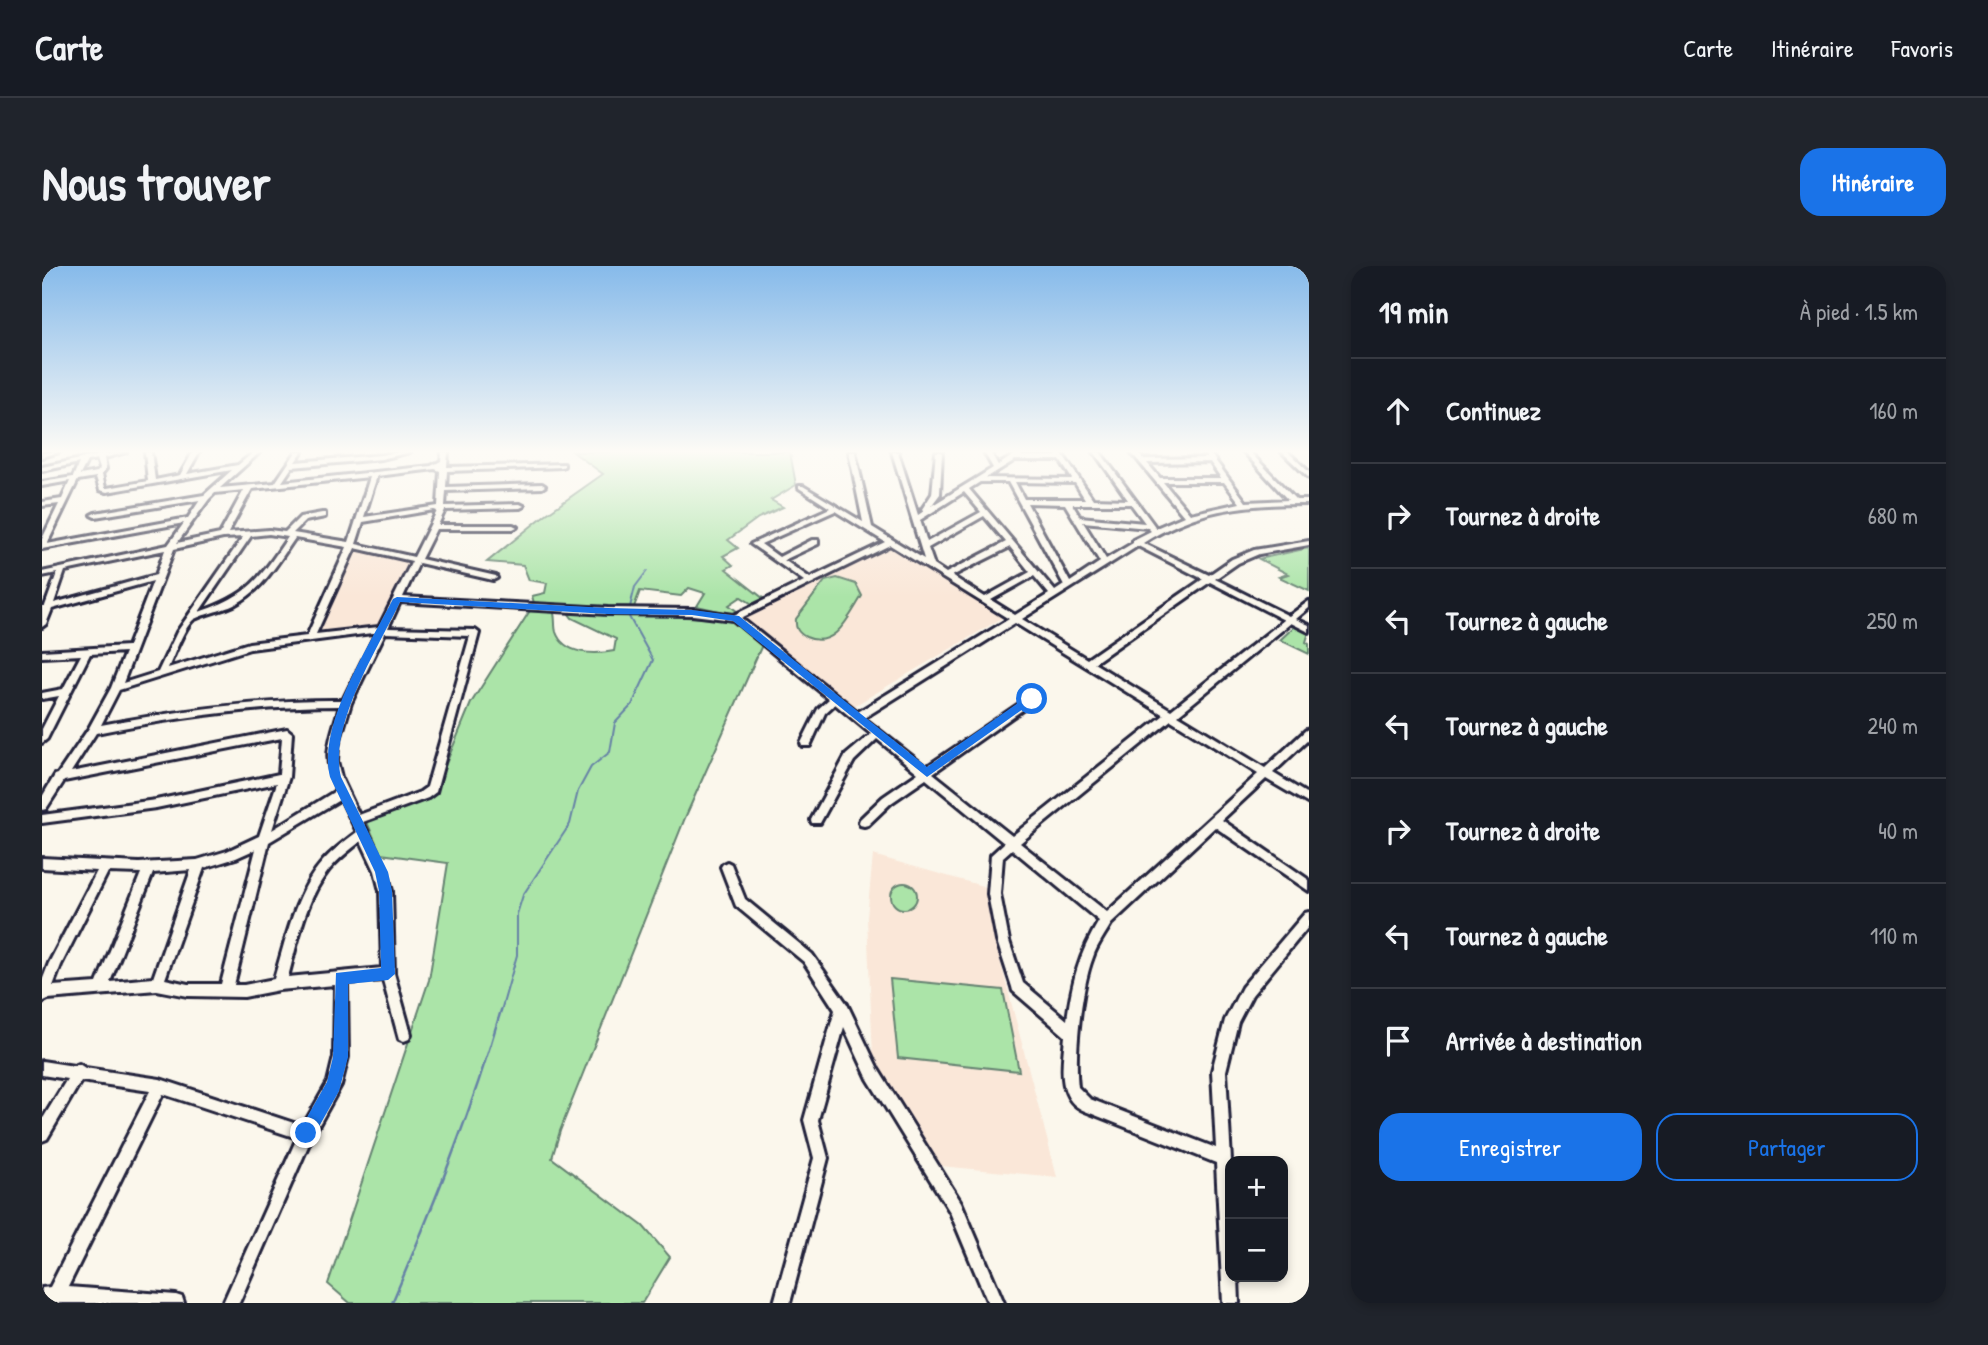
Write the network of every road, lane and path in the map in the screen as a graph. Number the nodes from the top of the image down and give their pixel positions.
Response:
1 (175, 500) edge
2 (205, 500) edge
3 (242, 500) edge
4 (366, 500) edge
5 (443, 500) edge
6 (823, 500) edge
7 (862, 500) edge
8 (912, 500) edge
9 (931, 500) edge
10 (946, 500) edge
11 (976, 500) edge
12 (1175, 500) edge
13 (1241, 500) edge
14 (64, 501) joint
15 (1022, 501) joint
16 (1068, 501) junction
17 (1090, 501) joint
18 (1133, 502) joint
19 (1294, 502) joint
20 (1309, 502) edge
21 (42, 504) edge
22 (1244, 504) junction
23 (520, 506) dead end
24 (442, 508) junction
25 (835, 508) junction
26 (986, 512) junction
27 (95, 515) dead end
28 (321, 515) dead end
29 (1188, 516) junction
30 (918, 518) junction
31 (192, 519) junction
32 (1078, 519) junction
33 (360, 520) junction
34 (169, 524) junction
35 (435, 527) junction
36 (513, 527) dead end
37 (868, 528) junction
38 (1153, 529) junction
39 (182, 531) junction
40 (250, 533) junction
41 (290, 535) junction
42 (223, 536) junction
43 (815, 542) dead end
44 (891, 542) junction
45 (1136, 542) junction
46 (1011, 543) junction
47 (1309, 543) edge
48 (352, 545) junction
49 (42, 547) edge
50 (924, 547) junction
51 (170, 548) junction
52 (416, 559) junction
53 (779, 560) junction
54 (1104, 562) junction
55 (930, 566) junction
56 (62, 570) junction
57 (1035, 572) junction
58 (42, 574) edge
59 (946, 576) junction
60 (157, 577) junction
61 (493, 578) dead end
62 (1209, 578) junction
63 (810, 582) junction
64 (1067, 584) junction
65 (1052, 593) junction
66 (397, 599) junction
67 (985, 600) junction
68 (1309, 604) edge
69 (45, 609) edge
70 (191, 618) junction
71 (735, 618) junction
72 (1014, 618) junction
73 (1291, 620) junction
74 (42, 624) edge
75 (382, 629) junction
76 (1309, 629) edge
77 (310, 638) junction
78 (131, 649) junction
79 (88, 651) junction
80 (42, 654) edge
81 (1087, 663) junction
82 (162, 672) junction
83 (116, 688) junction
84 (66, 692) junction
85 (42, 696) edge
86 (835, 699) junction
87 (1032, 699) dead end
88 (346, 703) junction
89 (1172, 715) junction
90 (858, 717) junction
91 (93, 730) junction
92 (878, 733) junction
93 (1309, 733) edge
94 (43, 735) edge
95 (806, 743) dead end
96 (927, 773) junction
97 (1266, 773) junction
98 (284, 777) junction
99 (59, 778) junction
100 (344, 791) junction
101 (1309, 800) edge
102 (42, 806) edge
103 (42, 819) edge
104 (357, 820) junction
105 (816, 820) dead end
106 (864, 822) dead end
107 (1216, 822) junction
108 (363, 833) junction
109 (264, 838) junction
110 (1011, 842) junction
111 (42, 863) edge
112 (200, 865) junction
113 (105, 867) junction
114 (149, 867) junction
115 (727, 867) dead end
116 (1309, 886) edge
117 (1309, 917) edge
118 (1107, 920) junction
119 (49, 962) edge
120 (388, 974) junction
121 (341, 978) junction
122 (157, 984) junction
123 (279, 984) junction
124 (101, 988) junction
125 (226, 990) junction
126 (43, 996) edge
127 (842, 1009) junction
128 (404, 1034) dead end
129 (1073, 1034) junction
130 (42, 1068) edge
131 (79, 1071) junction
132 (160, 1086) junction
133 (306, 1133) junction
134 (42, 1134) edge
135 (1222, 1158) junction
136 (49, 1295) edge
137 (77, 1299) edge
138 (176, 1303) edge
139 (231, 1303) edge
140 (782, 1303) edge
141 (996, 1303) edge
142 (1231, 1303) edge

1 - 27 street
2 - 31 street
3 - 42 street
4 - 33 street
5 - 24 street
6 - 25 street
7 - 37 street
8 - 30 street
9 - 30 street
10 - 30 street
11 - 26 street
12 - 29 street
13 - 22 street
14 - 21 street
14 - 49 street
15 - 16 street
15 - 64 street
16 - 17 street
16 - 32 street
17 - 18 street
18 - 38 street
19 - 20 street
19 - 22 street
22 - 29 street
23 - 24 street
24 - 33 street
24 - 35 street
25 - 37 street
25 - 53 street
26 - 46 street
26 - 50 street
28 - 41 street
29 - 38 street
30 - 50 street
31 - 34 street
31 - 39 street
32 - 38 street
32 - 54 street
33 - 48 street
34 - 39 street
34 - 49 street
35 - 36 street
35 - 52 street
37 - 44 street
38 - 45 street
39 - 51 street
40 - 41 street
40 - 42 street
40 - 70 street
41 - 48 street
41 - 70 street
42 - 51 street
43 - 53 street
44 - 55 street
44 - 63 street
45 - 54 street
45 - 62 street
46 - 57 street
46 - 59 street
47 - 62 street
48 - 52 street
48 - 77 street
50 - 55 street
51 - 56 street
51 - 60 street
52 - 61 street
52 - 66 street
53 - 63 street
54 - 64 street
55 - 59 street
56 - 58 street
56 - 69 street
57 - 65 street
57 - 67 street
59 - 67 street
60 - 69 street
60 - 78 street
62 - 73 street
62 - 81 street
63 - 71 street
64 - 65 street
65 - 72 street
66 - 71 street
66 - 75 street
67 - 72 street
68 - 73 street
69 - 74 street
70 - 82 street
71 - 86 street
72 - 81 street
72 - 90 street
73 - 76 street
73 - 89 street
75 - 77 street
75 - 88 street
75 - 104 street
77 - 82 street
78 - 79 street
78 - 83 street
79 - 80 street
79 - 84 street
81 - 89 street
82 - 83 street
83 - 91 street
84 - 85 street
84 - 94 street
86 - 90 street
86 - 95 street
87 - 96 street
88 - 91 street
88 - 100 street
89 - 97 street
89 - 110 street
90 - 92 street
91 - 99 street
92 - 96 street
92 - 105 street
93 - 97 street
96 - 106 street
96 - 110 street
97 - 101 street
97 - 107 street
98 - 99 street
98 - 103 street
98 - 109 street
99 - 102 street
100 - 104 street
100 - 109 street
104 - 108 street
107 - 116 street
107 - 118 street
108 - 120 street
108 - 123 street
109 - 112 street
109 - 125 street
110 - 118 street
110 - 129 street
111 - 113 street
112 - 114 street
112 - 122 street
113 - 114 street
113 - 119 street
114 - 124 street
115 - 127 street
117 - 135 street
118 - 129 street
119 - 126 street
120 - 121 street
120 - 128 street
121 - 123 street
121 - 133 street
122 - 124 street
122 - 125 street
123 - 125 street
124 - 126 street
127 - 140 street
127 - 141 street
129 - 135 street
130 - 131 street
131 - 132 street
131 - 134 street
132 - 133 street
132 - 136 street
133 - 139 street
135 - 142 street
136 - 137 street
137 - 138 street

